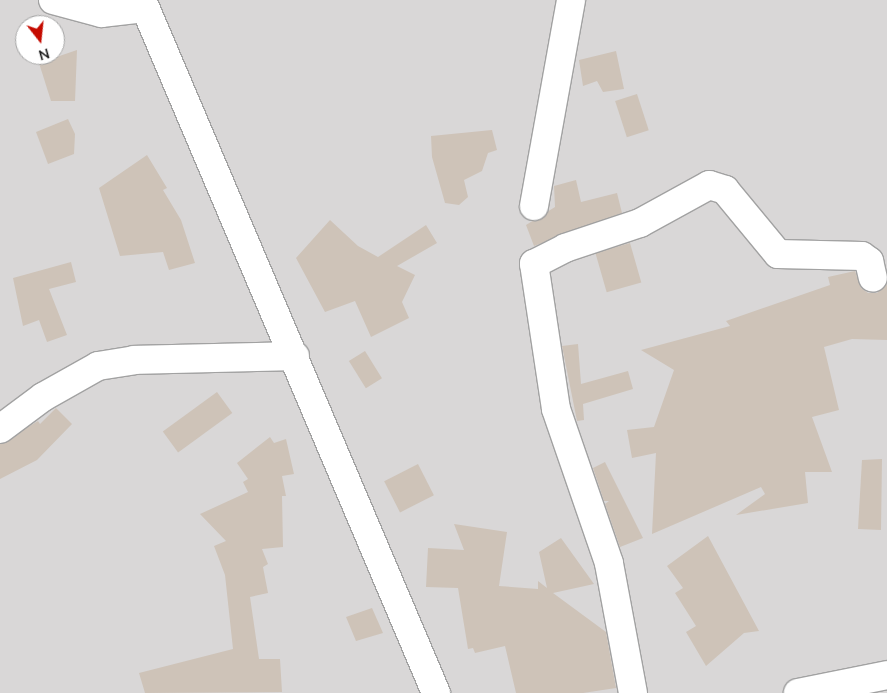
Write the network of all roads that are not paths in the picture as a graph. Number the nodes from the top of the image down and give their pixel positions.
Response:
1 (53, 0) edge
2 (570, 0) edge
3 (143, 4) edge
4 (534, 206) dead end
5 (873, 278) dead end
6 (295, 356) junction
7 (0, 429) edge
8 (887, 676) edge
9 (436, 693) edge
10 (633, 693) edge
11 (798, 693) edge

1 - 3 street
2 - 4 street
3 - 6 street
5 - 10 street
6 - 7 street
6 - 9 street
8 - 11 street

